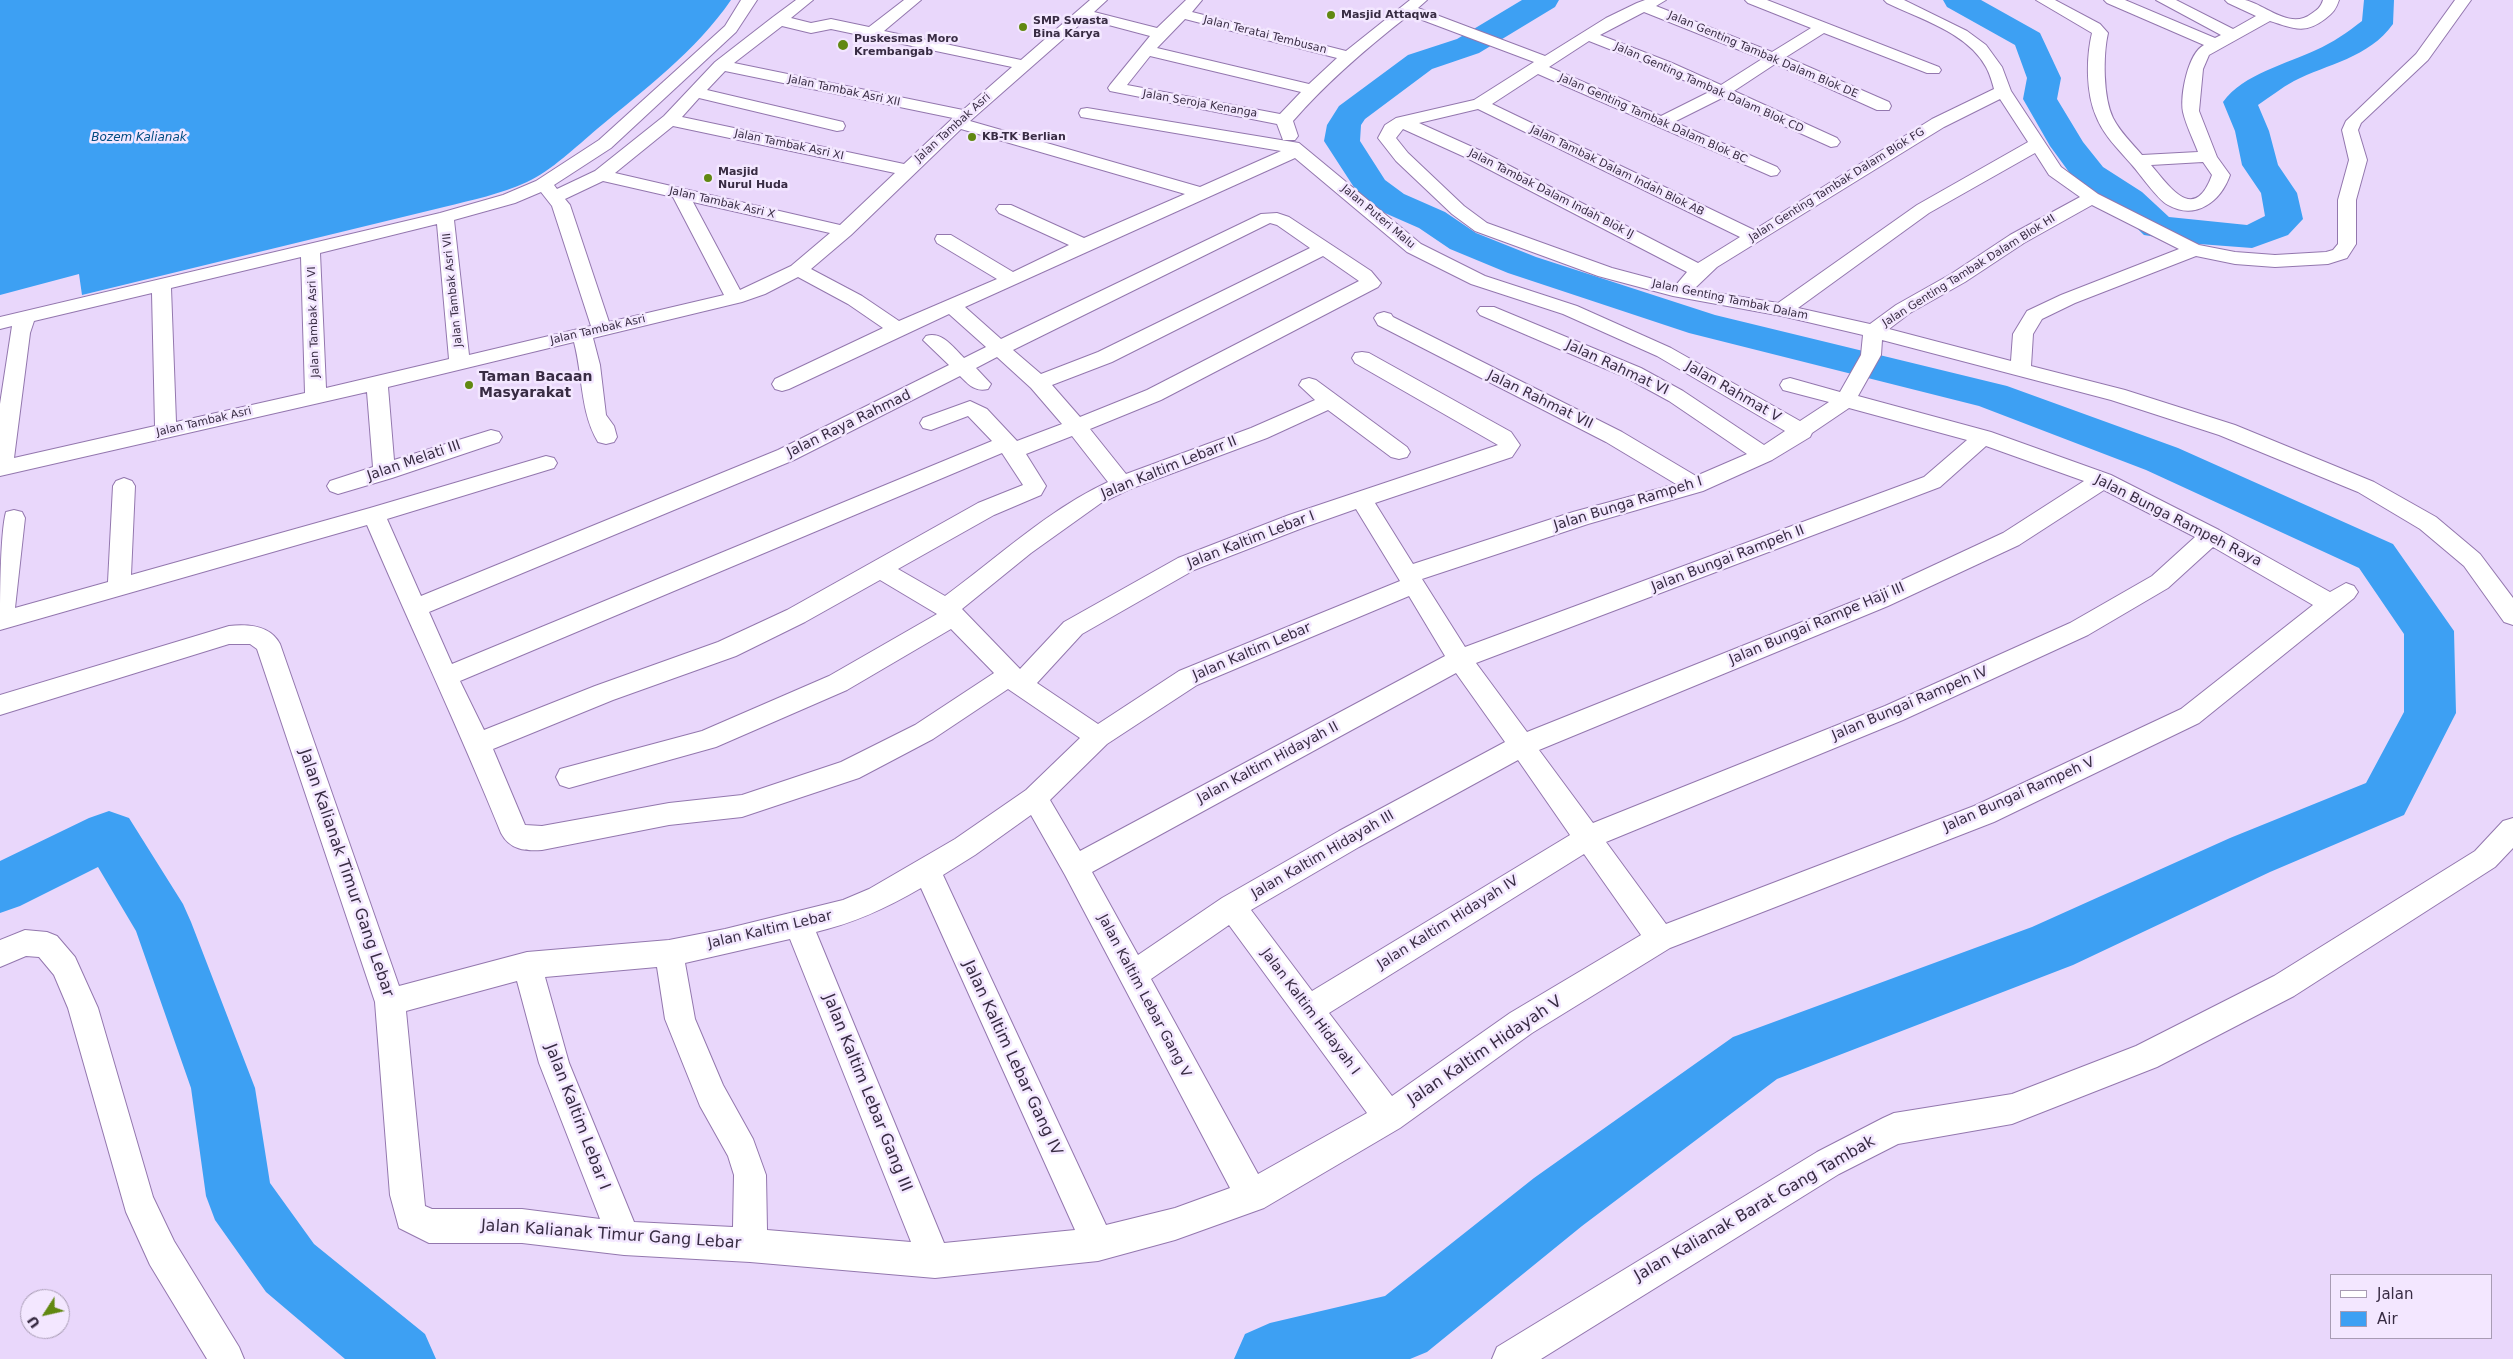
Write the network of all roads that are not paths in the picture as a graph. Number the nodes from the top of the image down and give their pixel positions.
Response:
1 (749, 0) edge
2 (805, 0) edge
3 (913, 0) edge
4 (1099, 0) edge
5 (1194, 0) edge
6 (1658, 0) edge
7 (1753, 0) edge
8 (1892, 0) edge
9 (2044, 0) edge
10 (2112, 0) edge
11 (2164, 0) edge
12 (2233, 0) edge
13 (2331, 0) edge
14 (2463, 0) edge
15 (1413, 4) edge
16 (1642, 6) junction
17 (1084, 14) junction
18 (1182, 14) junction
19 (2268, 16) junction
20 (778, 20) junction
21 (1821, 28) junction
22 (870, 34) junction
23 (1160, 34) junction
24 (1588, 35) junction
25 (2235, 35) junction
26 (2216, 44) junction
27 (1148, 51) junction
28 (1348, 56) junction
29 (1773, 58) junction
30 (1540, 64) junction
31 (721, 65) junction
32 (1024, 65) junction
33 (1932, 70) dead end
34 (1311, 89) junction
35 (2003, 91) junction
36 (694, 92) junction
37 (1721, 92) junction
38 (1480, 104) junction
39 (1883, 106) dead end
40 (1087, 113) dead end
41 (670, 120) junction
42 (962, 120) junction
43 (1284, 120) junction
44 (1402, 122) junction
45 (1660, 123) junction
46 (838, 126) dead end
47 (1831, 142) dead end
48 (2036, 145) junction
49 (1294, 149) junction
50 (2208, 157) junction
51 (2137, 160) junction
52 (907, 170) junction
53 (1771, 171) dead end
54 (601, 175) junction
55 (549, 191) junction
56 (1202, 193) junction
57 (680, 194) junction
58 (2092, 198) junction
59 (1005, 209) dead end
60 (445, 217) junction
61 (844, 231) junction
62 (1754, 237) junction
63 (944, 239) dead end
64 (1084, 245) junction
65 (310, 248) junction
66 (1324, 248) junction
67 (2194, 250) junction
68 (798, 270) junction
69 (1699, 270) junction
70 (1012, 280) junction
71 (161, 286) junction
72 (1680, 292) junction
73 (736, 298) junction
74 (952, 306) junction
75 (1782, 310) junction
76 (1487, 311) dead end
77 (25, 318) junction
78 (1384, 318) dead end
79 (0, 323) edge
80 (897, 329) junction
81 (602, 330) junction
82 (1873, 331) junction
83 (582, 333) junction
84 (933, 340) dead end
85 (999, 350) junction
86 (1664, 352) joint
87 (1362, 358) dead end
88 (460, 363) junction
89 (963, 368) junction
90 (2021, 369) junction
91 (377, 383) junction
92 (782, 384) dead end
93 (981, 384) dead end
94 (1038, 384) junction
95 (1790, 385) dead end
96 (1309, 386) dead end
97 (316, 397) junction
98 (1332, 400) junction
99 (1845, 401) junction
100 (931, 422) dead end
101 (1076, 426) junction
102 (166, 430) junction
103 (1802, 432) junction
104 (491, 437) dead end
105 (606, 437) dead end
106 (1983, 438) junction
107 (1010, 447) junction
108 (1399, 452) dead end
109 (1764, 455) junction
110 (546, 464) dead end
111 (1, 468) edge
112 (384, 472) junction
113 (2104, 480) junction
114 (1122, 484) junction
115 (124, 486) dead end
116 (338, 486) dead end
117 (1695, 486) junction
118 (1361, 499) junction
119 (374, 515) junction
120 (14, 518) dead end
121 (2211, 536) junction
122 (880, 569) junction
123 (1413, 580) junction
124 (119, 588) junction
125 (2338, 598) joint
126 (415, 608) junction
127 (950, 612) junction
128 (2513, 616) edge
129 (0, 621) edge
130 (1460, 659) junction
131 (445, 677) junction
132 (1015, 680) junction
133 (0, 705) edge
134 (1098, 737) junction
135 (478, 744) junction
136 (1520, 746) junction
137 (569, 777) dead end
138 (1035, 798) junction
139 (2513, 829) edge
140 (1589, 837) junction
141 (1075, 867) junction
142 (926, 871) junction
143 (1232, 907) junction
144 (798, 924) junction
145 (1660, 939) junction
146 (669, 953) junction
147 (0, 954) edge
148 (527, 965) junction
149 (1132, 975) junction
150 (390, 1002) junction
151 (1308, 1010) junction
152 (1389, 1117) junction
153 (1252, 1196) junction
154 (624, 1238) junction
155 (750, 1244) junction
156 (1098, 1244) junction
157 (935, 1261) junction
158 (227, 1359) edge
159 (1509, 1359) edge

1 - 55 street
2 - 20 street
3 - 22 street
4 - 17 street, Jalan Tambak Asri
5 - 18 street
6 - 16 street
7 - 21 street
8 - 35 street
9 - 51 street
10 - 26 street
11 - 25 street
12 - 19 street
13 - 19 street
14 - 67 street
15 - 28 street
15 - 30 street, Jalan Genting Tambak Dalam Blok BC
16 - 24 street
16 - 29 street, Jalan Genting Tambak Dalam Blok DE
17 - 23 street
17 - 32 street, Jalan Tambak Asri
18 - 23 street
18 - 28 street, Jalan Teratai Tembusan
19 - 25 street
20 - 22 street
20 - 31 street
21 - 29 street
21 - 33 street
22 - 32 street
23 - 27 street
24 - 30 street
24 - 37 street, Jalan Genting Tambak Dalam Blok CD
25 - 26 street
26 - 50 street
27 - 34 street
27 - 43 street, Jalan Seroja Kenanga
28 - 34 street
29 - 37 street
29 - 39 street, Jalan Genting Tambak Dalam Blok DE
30 - 38 street
30 - 45 street, Jalan Genting Tambak Dalam Blok BC
31 - 36 street
31 - 42 street, Jalan Tambak Asri XII
32 - 42 street, Jalan Tambak Asri
34 - 43 street
35 - 48 street
35 - 62 street, Jalan Genting Tambak Dalam Blok FG
36 - 41 street
36 - 46 street
37 - 45 street
37 - 47 street, Jalan Genting Tambak Dalam Blok CD
38 - 44 street
38 - 62 street, Jalan Tambak Dalam Indah Blok AB
40 - 49 street
41 - 52 street, Jalan Tambak Asri XI
41 - 54 street
42 - 52 street, Jalan Tambak Asri
42 - 56 street, Jalan Tambak Asri XII
43 - 49 street
44 - 69 street, Jalan Tambak Dalam Indah Blok IJ
44 - 72 street, Jalan Genting Tambak Dalam
45 - 53 street, Jalan Genting Tambak Dalam Blok BC
48 - 58 street
48 - 75 street
49 - 56 street
49 - 86 street, Jalan Puteri Malu
50 - 51 street
50 - 51 street
52 - 61 street, Jalan Tambak Asri
54 - 55 street
54 - 57 street, Jalan Tambak Asri X
55 - 60 street
55 - 81 street
56 - 64 street
57 - 61 street, Jalan Tambak Asri X
57 - 73 street
58 - 67 street
58 - 82 street, Jalan Genting Tambak Dalam Blok HI
59 - 64 street
60 - 65 street
60 - 88 street, Jalan Tambak Asri VII
61 - 68 street, Jalan Tambak Asri
62 - 69 street, Jalan Genting Tambak Dalam Blok FG
63 - 70 street
64 - 70 street
65 - 71 street
65 - 97 street, Jalan Tambak Asri VI
66 - 85 street, Jalan Raya Rahmad
66 - 94 street
66 - 101 street
67 - 90 street
68 - 73 street, Jalan Tambak Asri
68 - 80 street
69 - 72 street, Jalan Genting Tambak Dalam Blok FG
70 - 74 street
71 - 77 street
71 - 102 street
72 - 75 street, Jalan Genting Tambak Dalam
73 - 81 street, Jalan Tambak Asri
74 - 80 street
74 - 85 street
75 - 82 street, Jalan Genting Tambak Dalam
76 - 109 street, Jalan Rahmat VI
77 - 79 street
77 - 111 street
78 - 117 street, Jalan Rahmat VII
80 - 92 street
81 - 83 street, Jalan Tambak Asri
82 - 90 street, Jalan Genting Tambak Dalam
82 - 99 street, Jalan Bunga Rampeh I
83 - 88 street, Jalan Tambak Asri
83 - 105 street
84 - 89 street
85 - 89 street, Jalan Raya Rahmad
85 - 94 street
86 - 103 street, Jalan Rahmat V
87 - 118 street, Jalan Kaltim Lebar I
88 - 91 street, Jalan Tambak Asri
89 - 93 street
89 - 126 street, Jalan Raya Rahmad
90 - 128 street, Jalan Genting Tambak Dalam
91 - 97 street, Jalan Tambak Asri
91 - 112 street
94 - 101 street
95 - 99 street, Jalan Bunga Rampeh Raya
96 - 98 street
97 - 102 street, Jalan Tambak Asri
98 - 108 street
98 - 114 street, Jalan Kaltim Lebarr II
99 - 103 street, Jalan Bunga Rampeh I
99 - 106 street, Jalan Bunga Rampeh Raya
100 - 107 street
101 - 107 street
101 - 114 street
102 - 111 street, Jalan Tambak Asri
103 - 109 street, Jalan Bunga Rampeh I
104 - 112 street, Jalan Melati III
106 - 113 street, Jalan Bunga Rampeh Raya
106 - 130 street, Jalan Bungai Rampeh II
107 - 122 street
107 - 131 street
109 - 117 street, Jalan Bunga Rampeh I
110 - 119 street
112 - 116 street, Jalan Melati III
113 - 121 street, Jalan Bunga Rampeh Raya
113 - 136 street, Jalan Bungai Rampe Haji III
114 - 127 street, Jalan Kaltim Lebarr II
115 - 124 street
117 - 123 street, Jalan Bunga Rampeh I
118 - 123 street
118 - 132 street, Jalan Kaltim Lebar I
119 - 124 street
119 - 126 street
120 - 129 street
121 - 125 street, Jalan Bunga Rampeh Raya
121 - 140 street, Jalan Bungai Rampeh IV
122 - 127 street
122 - 135 street
123 - 130 street
123 - 134 street, Jalan Kaltim Lebar
124 - 129 street
125 - 145 street, Jalan Bungai Rampeh V
126 - 131 street
127 - 132 street
127 - 137 street, Jalan Kaltim Lebarr II
130 - 136 street
130 - 141 street, Jalan Kaltim Hidayah II
131 - 135 street
132 - 134 street
132 - 135 street, Jalan Kaltim Lebar I
133 - 150 street, Jalan Kalianak Timur Gang Lebar
134 - 138 street, Jalan Kaltim Lebar
136 - 140 street
136 - 143 street, Jalan Kaltim Hidayah III
138 - 141 street, Jalan Kaltim Lebar Gang V
138 - 142 street, Jalan Kaltim Lebar
139 - 159 street, Jalan Kalianak Barat Gang Tambak
140 - 145 street
140 - 151 street, Jalan Kaltim Hidayah IV
141 - 149 street, Jalan Kaltim Lebar Gang V
142 - 144 street, Jalan Kaltim Lebar
142 - 156 street, Jalan Kaltim Lebar Gang IV
143 - 149 street, Jalan Kaltim Hidayah III
143 - 151 street, Jalan Kaltim Hidayah I
144 - 146 street, Jalan Kaltim Lebar
144 - 157 street, Jalan Kaltim Lebar Gang III
145 - 152 street, Jalan Kaltim Hidayah V
146 - 148 street, Jalan Kaltim Lebar
146 - 155 street
147 - 158 street
148 - 150 street, Jalan Kaltim Lebar
148 - 154 street, Jalan Kaltim Lebar I
149 - 153 street, Jalan Kaltim Lebar Gang V
150 - 154 street, Jalan Kalianak Timur Gang Lebar
151 - 152 street, Jalan Kaltim Hidayah I
152 - 153 street, Jalan Kalianak Timur Gang Lebar
153 - 156 street, Jalan Kalianak Timur Gang Lebar
154 - 155 street, Jalan Kalianak Timur Gang Lebar
155 - 157 street, Jalan Kalianak Timur Gang Lebar
156 - 157 street, Jalan Kalianak Timur Gang Lebar

